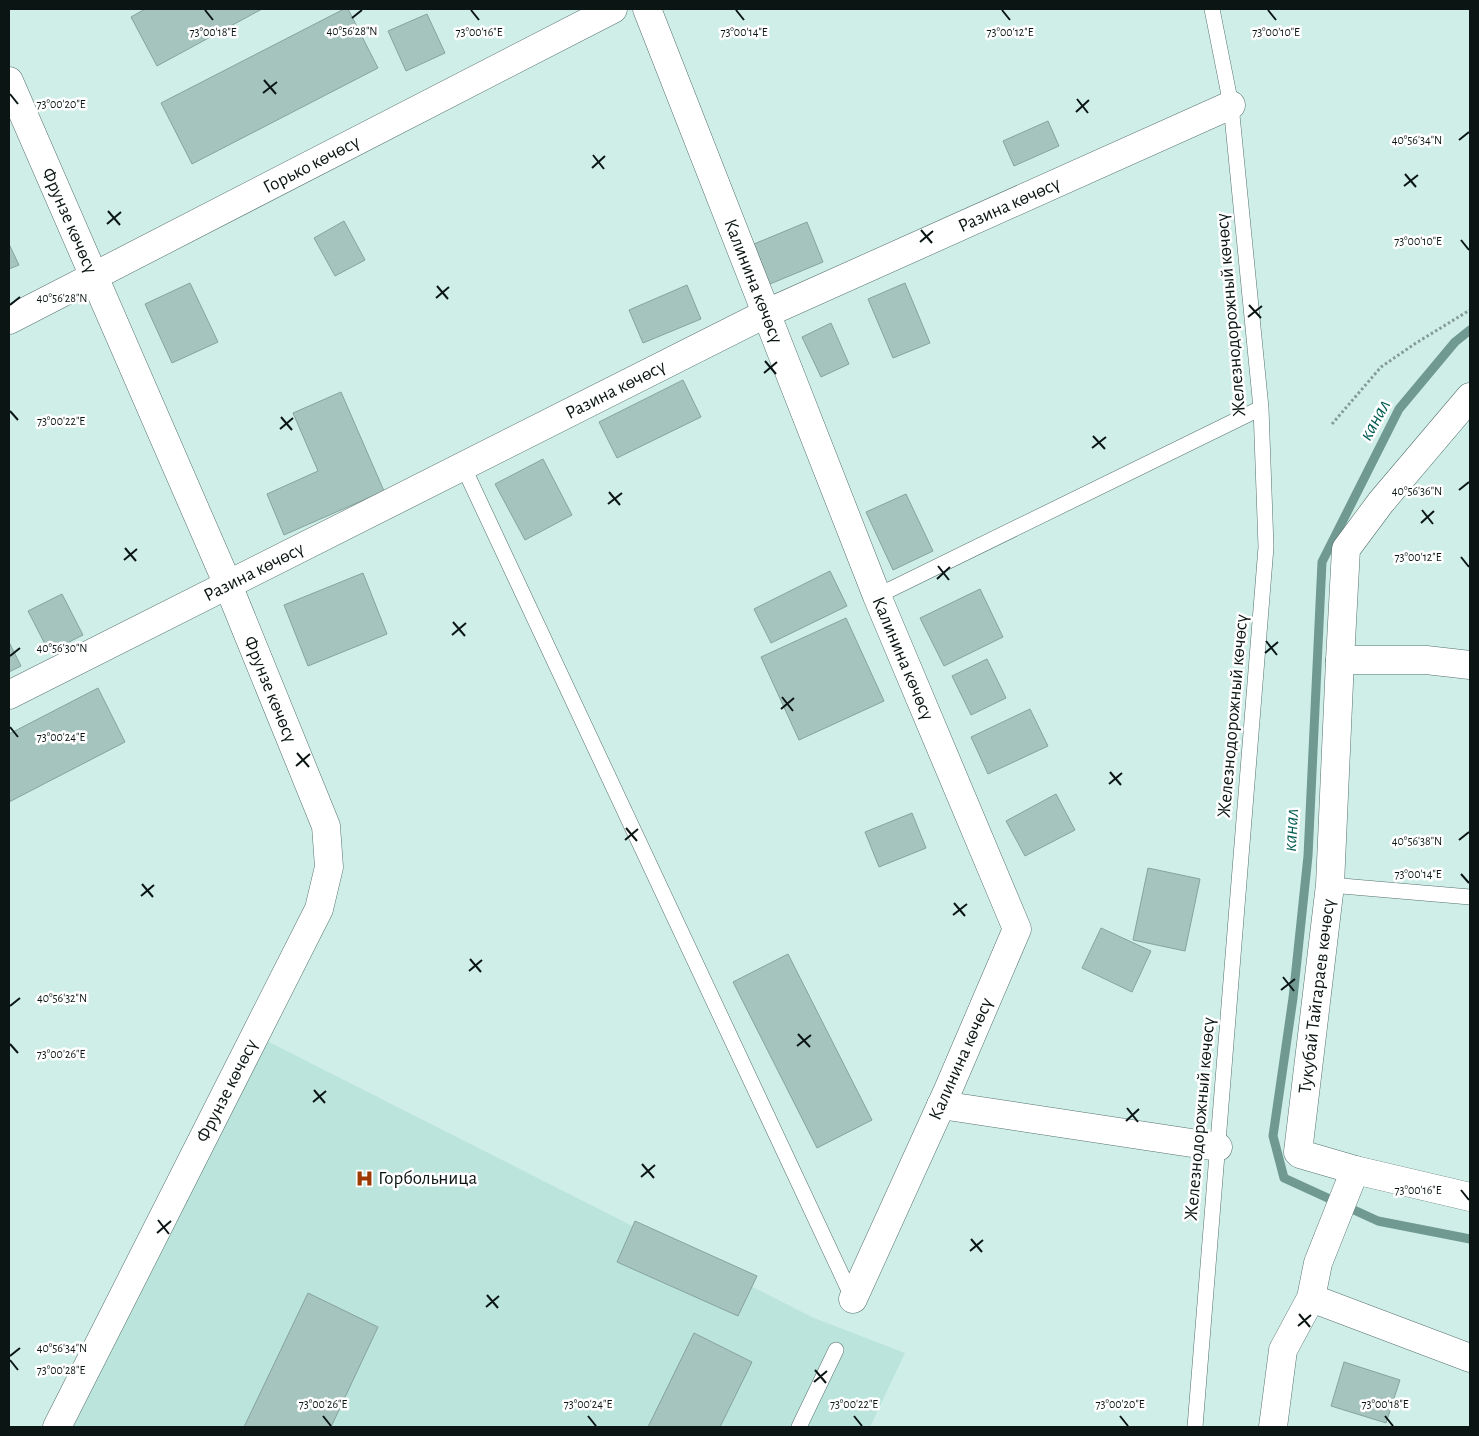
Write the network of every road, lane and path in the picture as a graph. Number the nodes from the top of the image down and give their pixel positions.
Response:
1 (613, 9) edge
2 (647, 9) edge
3 (1212, 9) edge
4 (9, 81) edge
5 (1231, 105) junction
6 (93, 276) junction
7 (1470, 310) edge
8 (767, 313) junction
9 (9, 320) edge
10 (1470, 397) edge
11 (1261, 408) junction
12 (1332, 424) dead end
13 (463, 466) junction
14 (228, 585) junction
15 (877, 596) junction
16 (1340, 660) junction
17 (1470, 665) edge
18 (9, 695) edge
19 (1330, 885) junction
20 (1470, 897) edge
21 (941, 1105) junction
22 (1218, 1147) junction
23 (1354, 1174) junction
24 (1470, 1197) edge
25 (1311, 1298) junction
26 (853, 1299) joint
27 (836, 1350) dead end
28 (1470, 1358) edge
29 (57, 1427) edge
30 (799, 1427) edge
31 (1195, 1427) edge
32 (1273, 1427) edge

1 - 6 street, Горько көчөсү
2 - 8 street, Калинина көчөсү
3 - 5 lane, Железнодорожный көчөсү
4 - 6 street, Фрунзе көчөсү
5 - 8 street, Разина көчөсү
5 - 11 lane, Железнодорожный көчөсү
6 - 9 street, Горько көчөсү
6 - 14 street, Фрунзе көчөсү
7 - 12 path
8 - 13 street, Разина көчөсү
8 - 15 street, Калинина көчөсү
10 - 16 street, Тукубай Тайгараев көчөсү
11 - 15 lane
11 - 22 lane, Железнодорожный көчөсү
13 - 14 street, Разина көчөсү
13 - 26 lane
14 - 18 street, Разина көчөсү
14 - 29 street, Фрунзе көчөсү
15 - 21 street, Калинина көчөсү
16 - 17 street
16 - 19 street, Тукубай Тайгараев көчөсү
19 - 20 lane
19 - 23 street, Тукубай Тайгараев көчөсү
21 - 22 street
21 - 26 street, Калинина көчөсү
22 - 31 lane, Железнодорожный көчөсү
23 - 24 street, Тукубай Тайгараев көчөсү
23 - 25 street
25 - 28 street
25 - 32 street
27 - 30 lane

